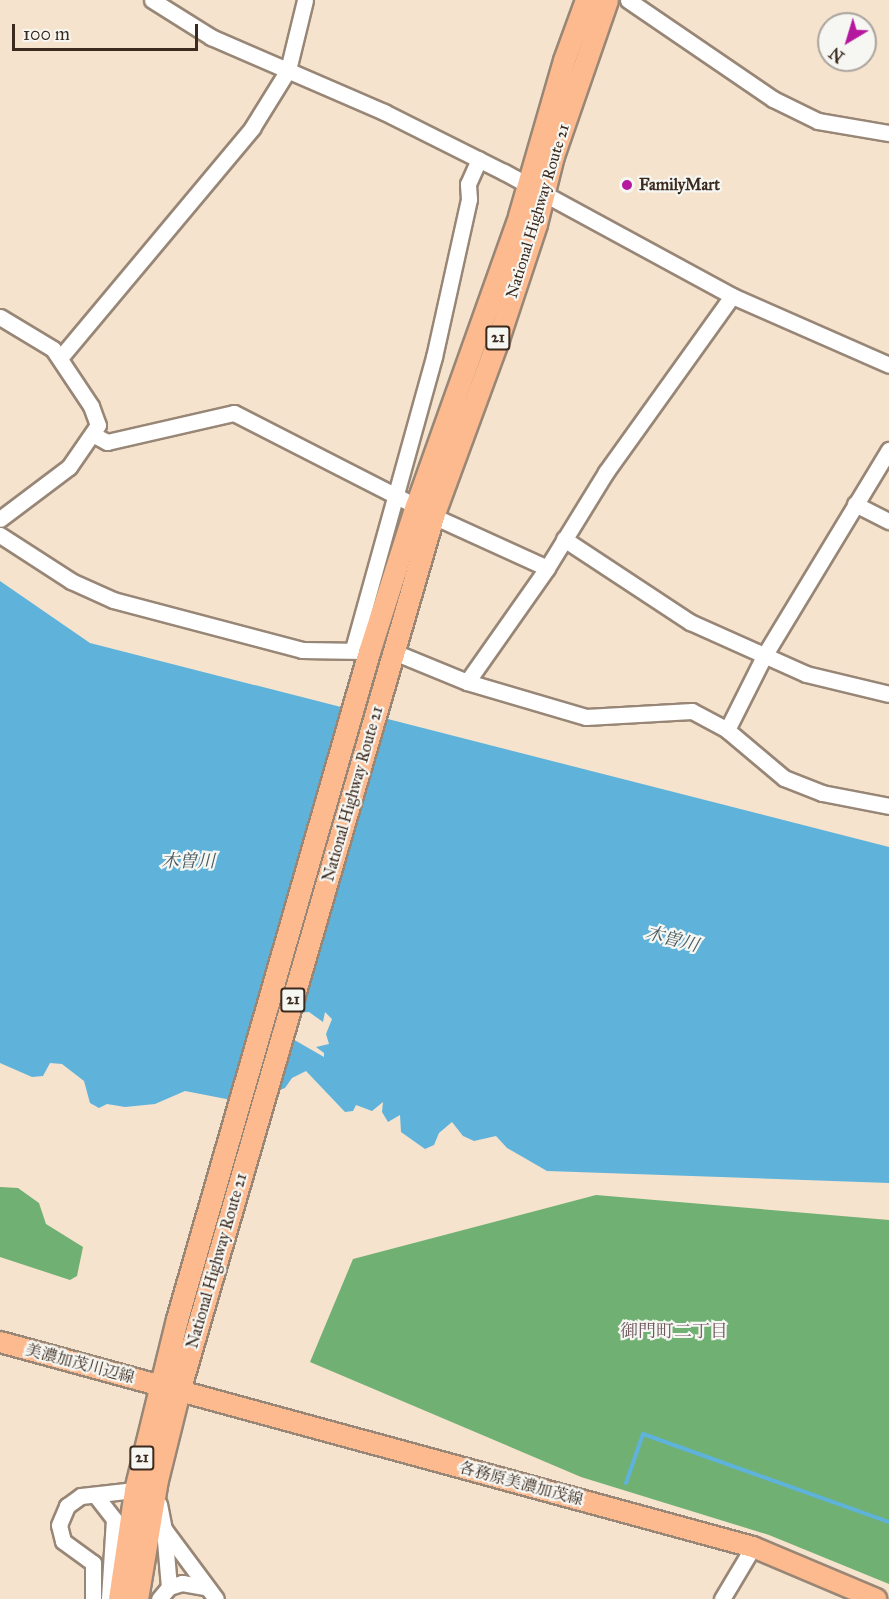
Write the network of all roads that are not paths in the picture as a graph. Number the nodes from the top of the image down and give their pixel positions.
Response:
1 (152, 0) edge
2 (305, 0) edge
3 (585, 0) edge
4 (607, 0) edge
5 (628, 0) edge
6 (288, 70) junction
7 (889, 134) edge
8 (479, 159) junction
9 (535, 190) junction
10 (732, 296) junction
11 (0, 317) edge
12 (60, 358) junction
13 (889, 365) edge
14 (94, 435) junction
15 (889, 450) edge
16 (396, 496) junction
17 (855, 504) junction
18 (424, 511) junction
19 (0, 519) edge
20 (889, 521) edge
21 (0, 535) edge
22 (564, 539) junction
23 (547, 568) junction
24 (394, 652) junction
25 (764, 656) junction
26 (362, 657) junction
27 (467, 682) junction
28 (889, 694) edge
29 (727, 730) junction
30 (889, 806) edge
31 (0, 1342) edge
32 (169, 1388) junction
33 (157, 1480) junction
34 (135, 1490) junction
35 (96, 1496) junction
36 (164, 1529) junction
37 (753, 1547) junction
38 (169, 1587) junction
39 (206, 1587) junction
40 (93, 1599) edge
41 (109, 1599) edge
42 (119, 1599) edge
43 (137, 1599) edge
44 (159, 1599) edge
45 (216, 1599) edge
46 (722, 1599) edge
47 (876, 1599) edge

1 - 6 street
2 - 6 street
3 - 9 highway, National Highway Route 21 / 21
4 - 9 highway, National Highway Route 21 / 21
5 - 7 street
6 - 8 street
6 - 12 street
8 - 9 street
8 - 16 street
9 - 10 street
9 - 18 highway, National Highway Route 21 / 21
10 - 13 street
10 - 22 street
11 - 12 street
12 - 14 street
14 - 16 street
14 - 19 street
15 - 17 street
16 - 18 street
16 - 26 street
17 - 20 street
17 - 25 street
18 - 23 street
18 - 24 highway, National Highway Route 21 / 21
18 - 26 highway, National Highway Route 21 / 21
21 - 26 street
22 - 23 street
22 - 25 street
23 - 27 street
24 - 27 street
24 - 32 highway, National Highway Route 21 / 21
25 - 28 street
25 - 29 street
26 - 32 highway, National Highway Route 21 / 21
27 - 29 street
29 - 30 street
31 - 32 main road, 美濃加茂川辺線
32 - 33 highway, National Highway Route 21 / 21
32 - 34 highway, National Highway Route 21 / 21
32 - 37 main road, 各務原美濃加茂線
33 - 36 street
33 - 43 highway, National Highway Route 21 / 21
34 - 35 street
34 - 42 highway, National Highway Route 21 / 21
35 - 40 street
35 - 41 street
36 - 38 street
36 - 39 street
37 - 46 street
37 - 47 main road, 各務原美濃加茂線
38 - 39 street
38 - 44 street
39 - 45 street

